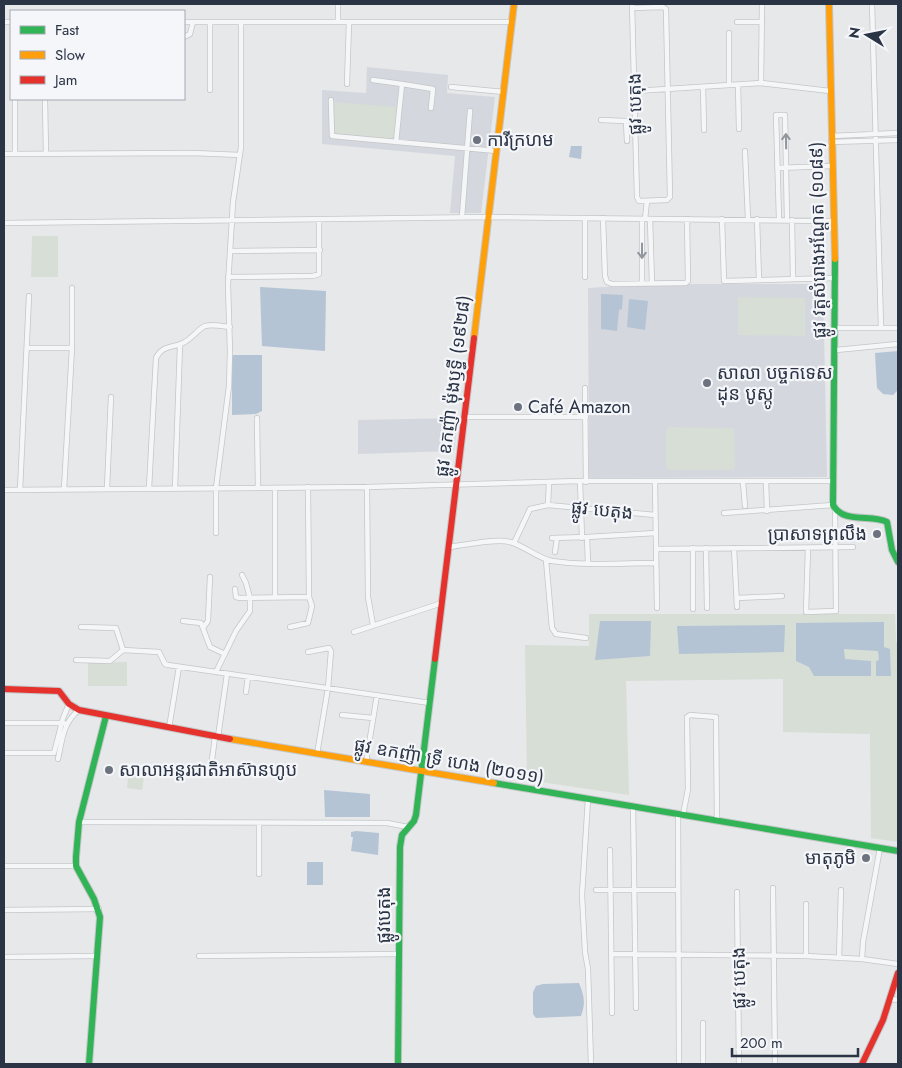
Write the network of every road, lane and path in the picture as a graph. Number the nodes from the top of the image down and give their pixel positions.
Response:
1 (338, 4) edge
2 (514, 4) edge
3 (762, 4) edge
4 (829, 4) edge
5 (872, 4) edge
6 (632, 6) edge
7 (640, 6) edge
8 (185, 22) edge
9 (193, 22) junction
10 (210, 22) junction
11 (241, 22) junction
12 (338, 22) junction
13 (349, 22) junction
14 (512, 22) junction
15 (737, 22) dead end
16 (762, 22) junction
17 (729, 33) dead end
18 (185, 37) edge
19 (373, 80) dead end
20 (761, 83) junction
21 (347, 84) dead end
22 (402, 84) junction
23 (738, 84) junction
24 (729, 85) junction
25 (451, 87) dead end
26 (703, 87) junction
27 (210, 90) dead end
28 (668, 90) junction
29 (635, 91) junction
30 (830, 91) junction
31 (504, 92) junction
32 (15, 100) edge
33 (45, 100) edge
34 (331, 100) dead end
35 (431, 108) dead end
36 (470, 111) dead end
37 (601, 120) dead end
38 (635, 120) junction
39 (626, 121) junction
40 (739, 129) dead end
41 (704, 130) dead end
42 (898, 133) edge
43 (876, 134) junction
44 (831, 139) junction
45 (876, 140) junction
46 (898, 140) edge
47 (627, 141) dead end
48 (396, 142) junction
49 (467, 149) junction
50 (746, 151) dead end
51 (497, 152) junction
52 (4, 154) edge
53 (15, 154) junction
54 (46, 154) junction
55 (240, 155) junction
56 (832, 166) junction
57 (777, 168) junction
58 (786, 168) junction
59 (647, 201) junction
60 (489, 217) junction
61 (462, 218) junction
62 (585, 218) junction
63 (603, 218) junction
64 (319, 219) junction
65 (646, 219) junction
66 (687, 219) junction
67 (722, 219) junction
68 (748, 219) junction
69 (757, 219) junction
70 (779, 219) junction
71 (232, 220) junction
72 (790, 220) junction
73 (833, 221) junction
74 (4, 223) edge
75 (320, 250) junction
76 (230, 251) junction
77 (585, 276) dead end
78 (228, 277) junction
79 (836, 278) junction
80 (793, 279) junction
81 (759, 280) junction
82 (642, 282) junction
83 (652, 282) junction
84 (72, 288) dead end
85 (30, 296) dead end
86 (230, 327) junction
87 (836, 328) junction
88 (881, 328) junction
89 (898, 328) edge
90 (898, 344) edge
91 (180, 345) junction
92 (27, 348) junction
93 (72, 348) junction
94 (836, 350) junction
95 (585, 388) dead end
96 (111, 398) dead end
97 (586, 417) junction
98 (257, 418) dead end
99 (465, 418) junction
100 (766, 481) junction
101 (834, 481) junction
102 (549, 482) junction
103 (583, 482) junction
104 (655, 482) junction
105 (744, 482) junction
106 (457, 484) junction
107 (308, 487) junction
108 (367, 487) junction
109 (107, 488) junction
110 (149, 488) junction
111 (174, 488) junction
112 (216, 488) junction
113 (258, 488) junction
114 (275, 488) junction
115 (64, 489) junction
116 (4, 490) edge
117 (20, 490) junction
118 (548, 504) junction
119 (745, 506) dead end
120 (834, 507) junction
121 (581, 508) junction
122 (767, 511) junction
123 (724, 513) dead end
124 (655, 515) junction
125 (216, 533) dead end
126 (656, 533) junction
127 (584, 537) junction
128 (514, 543) junction
129 (449, 547) junction
130 (836, 547) junction
131 (853, 547) dead end
132 (656, 548) junction
133 (693, 548) junction
134 (706, 548) junction
135 (734, 548) junction
136 (808, 548) junction
137 (555, 552) dead end
138 (546, 560) junction
139 (588, 562) junction
140 (898, 562) edge
141 (656, 563) junction
142 (242, 575) dead end
143 (210, 577) dead end
144 (235, 589) dead end
145 (782, 596) dead end
146 (275, 597) junction
147 (309, 597) junction
148 (250, 598) junction
149 (737, 598) junction
150 (442, 604) junction
151 (657, 608) dead end
152 (707, 608) dead end
153 (737, 608) dead end
154 (693, 609) dead end
155 (183, 621) dead end
156 (373, 625) junction
157 (81, 627) dead end
158 (290, 627) dead end
159 (203, 628) junction
160 (354, 632) dead end
161 (586, 638) dead end
162 (123, 650) junction
163 (308, 652) dead end
164 (225, 654) junction
165 (76, 660) dead end
166 (179, 667) junction
167 (216, 672) junction
168 (227, 674) junction
169 (248, 677) junction
170 (328, 688) junction
171 (4, 689) edge
172 (246, 692) dead end
173 (377, 696) junction
174 (430, 702) junction
175 (69, 704) junction
176 (79, 710) junction
177 (342, 715) dead end
178 (106, 716) junction
179 (373, 718) junction
180 (4, 723) edge
181 (64, 723) junction
182 (168, 728) junction
183 (217, 737) junction
184 (4, 753) edge
185 (317, 754) junction
186 (58, 759) dead end
187 (366, 762) junction
188 (204, 767) dead end
189 (422, 772) junction
190 (588, 799) junction
191 (633, 806) junction
192 (681, 814) junction
193 (717, 821) junction
194 (79, 822) junction
195 (259, 822) junction
196 (408, 827) junction
197 (880, 848) junction
198 (610, 850) dead end
199 (898, 852) edge
200 (4, 866) edge
201 (76, 866) junction
202 (259, 874) dead end
203 (772, 888) dead end
204 (596, 890) dead end
205 (609, 890) junction
206 (634, 890) junction
207 (678, 890) junction
208 (841, 890) dead end
209 (737, 892) dead end
210 (806, 904) dead end
211 (99, 909) junction
212 (4, 910) edge
213 (399, 954) junction
214 (611, 954) junction
215 (635, 954) junction
216 (678, 954) junction
217 (738, 955) junction
218 (97, 956) junction
219 (199, 956) dead end
220 (772, 956) junction
221 (806, 956) junction
222 (4, 957) edge
223 (839, 958) junction
224 (862, 959) junction
225 (898, 964) edge
226 (898, 973) edge
227 (895, 999) edge
228 (636, 1008) dead end
229 (612, 1013) dead end
230 (703, 1023) dead end
231 (89, 1064) edge
232 (398, 1064) edge
233 (590, 1064) edge
234 (679, 1064) edge
235 (703, 1064) edge
236 (739, 1064) edge
237 (775, 1064) edge
238 (862, 1064) edge

1 - 12 street
2 - 14 main road, ផ្លូវ ឧកញ៉ា ម៉ុងឫទ្ធី (១៩២៨)
3 - 16 street
4 - 30 main road, ផ្លូវ វត្តសំរោងអណ្ដែត (១០៨៩)
5 - 43 street
6 - 7 street
6 - 29 street, ផ្លូវ បេតុង
7 - 28 street
8 - 9 street
9 - 10 street
9 - 18 street
10 - 11 street
10 - 27 street
11 - 12 street
11 - 55 street
12 - 13 street
13 - 14 street
13 - 21 street
14 - 31 main road, ផ្លូវ ឧកញ៉ា ម៉ុងឫទ្ធី (១៩២៨)
15 - 16 street
16 - 20 street
17 - 24 street
19 - 22 street
20 - 23 street
20 - 30 street
22 - 35 street
22 - 48 street
23 - 24 street
23 - 40 street
24 - 26 street
25 - 31 street
26 - 28 street
26 - 41 street
28 - 29 street
28 - 59 street
29 - 38 street, ផ្លូវ បេតុង
30 - 44 main road, ផ្លូវ វត្តសំរោងអណ្ដែត (១០៨៩)
31 - 51 main road, ផ្លូវ ឧកញ៉ា ម៉ុងឫទ្ធី (១៩២៨)
32 - 53 street
33 - 54 street
34 - 48 street
36 - 49 street
37 - 39 street
38 - 39 street
38 - 59 street, ផ្លូវ បេតុង
39 - 47 street
42 - 43 street
43 - 44 street
43 - 45 street
44 - 45 street
44 - 56 main road, ផ្លូវ វត្តសំរោងអណ្ដែត (១០៨៩)
45 - 46 street
45 - 88 street
48 - 49 street
49 - 51 street
49 - 61 street
50 - 68 street
51 - 60 main road, ផ្លូវ ឧកញ៉ា ម៉ុងឫទ្ធី (១៩២៨)
52 - 53 street
53 - 54 street
54 - 55 street
55 - 71 street
56 - 58 street
56 - 73 main road, ផ្លូវ វត្តសំរោងអណ្ដែត (១០៨៩)
57 - 58 street
58 -> 57 street
57 - 70 street
58 - 72 street
59 - 65 street
60 - 61 street
60 - 62 street
60 - 99 main road, ផ្លូវ ឧកញ៉ា ម៉ុងឫទ្ធី (១៩២៨)
61 - 64 street
62 - 63 street
62 - 77 street
63 - 65 street
63 - 82 street
64 - 71 street
64 - 75 street
65 - 66 street
65 -> 82 street
65 - 83 street
66 - 67 street
66 - 83 street
67 - 68 street
67 - 81 street
68 - 69 street
69 - 70 street
69 - 81 street
70 - 72 street
71 - 74 street
71 - 76 street
72 - 73 street
72 - 80 street
73 - 79 main road, ផ្លូវ វត្តសំរោងអណ្ដែត (១០៨៩)
75 - 76 street
75 - 78 street
76 - 78 street
78 - 86 street
79 - 80 street
79 - 87 main road, ផ្លូវ វត្តសំរោងអណ្ដែត (១០៨៩)
80 - 81 street
82 - 83 street
84 - 93 street
85 - 92 street
86 - 91 street
86 - 112 street
87 - 88 street
87 - 94 main road, ផ្លូវ វត្តសំរោងអណ្ដែត (១០៨៩)
88 - 89 street
90 - 94 street
91 - 110 street
91 - 111 street
92 - 93 street
92 - 117 street
93 - 115 street
94 - 101 main road, ផ្លូវ វត្តសំរោងអណ្ដែត (១០៨៩)
95 - 97 street
96 - 109 street
97 - 99 street
97 - 103 street
98 - 113 street
99 - 106 main road, ផ្លូវ ឧកញ៉ា ម៉ុងឫទ្ធី (១៩២៨)
100 - 101 street
100 - 105 street
100 - 122 street
101 - 120 main road, ផ្លូវ វត្តសំរោងអណ្ដែត (១០៨៩)
102 - 103 street
102 - 106 street
102 - 118 street
103 - 104 street
103 - 121 street
104 - 105 street
104 - 124 street
105 - 119 street
106 - 108 street
106 - 129 main road, ផ្លូវ ឧកញ៉ា ម៉ុងឫទ្ធី (១៩២៨)
107 - 108 street
107 - 114 street
107 - 147 street
108 - 156 street
109 - 110 street
109 - 115 street
110 - 111 street
111 - 112 street
112 - 113 street
112 - 125 street
113 - 114 street
114 - 146 street
115 - 117 street
116 - 117 street
118 - 121 street, ផ្លូវ បេតុង
118 - 128 street
120 - 122 street
120 - 130 street
120 - 140 main road
121 - 124 street, ផ្លូវ បេតុង
121 - 127 street
122 - 123 street
124 - 126 street
126 - 127 street
126 - 132 street
127 - 137 street
127 - 139 street
128 - 129 street
128 - 138 street
129 - 150 main road, ផ្លូវ ឧកញ៉ា ម៉ុងឫទ្ធី (១៩២៨)
130 - 131 street
130 - 136 street
130 - 136 street
132 - 133 street
132 - 141 street
133 - 134 street
133 - 154 street
134 - 135 street
134 - 152 street
135 - 136 street
135 - 149 street
138 - 139 street
138 - 161 street
139 - 141 street
141 - 151 street
142 - 148 street
143 - 159 street
144 - 148 street
145 - 149 street
146 - 147 street
146 - 148 street
147 - 158 street
148 - 164 street
149 - 153 street
150 - 156 street
150 - 174 main road, ផ្លូវ ឧកញ៉ា ម៉ុងឫទ្ធី (១៩២៨)
155 - 159 street
156 - 160 street
157 - 162 street
159 - 164 street
162 - 165 street
162 - 166 street
163 - 170 street
164 - 167 street
166 - 167 street
166 - 182 street
167 - 168 street
168 - 169 street
168 - 183 street
169 - 170 street
169 - 172 street
170 - 173 street
170 - 185 street
171 - 175 main road, ផ្លូវ ឧកញ៉ា ទ្រី ហេង (២០១១)
173 - 174 street
173 - 179 street
174 - 189 main road, ផ្លូវ ឧកញ៉ា ម៉ុងឫទ្ធី (១៩២៨)
175 - 176 main road, ផ្លូវ ឧកញ៉ា ទ្រី ហេង (២០១១)
175 - 181 street
176 - 178 main road, ផ្លូវ ឧកញ៉ា ទ្រី ហេង (២០១១)
176 - 181 street
177 - 179 street
178 - 182 main road, ផ្លូវ ឧកញ៉ា ទ្រី ហេង (២០១១)
178 - 194 main road
179 - 187 street
180 - 181 street
181 - 184 street
181 - 186 street
182 - 183 main road, ផ្លូវ ឧកញ៉ា ទ្រី ហេង (២០១១)
183 - 185 main road, ផ្លូវ ឧកញ៉ា ទ្រី ហេង (២០១១)
183 - 188 street
185 - 187 main road, ផ្លូវ ឧកញ៉ា ទ្រី ហេង (២០១១)
187 - 189 main road, ផ្លូវ ឧកញ៉ា ទ្រី ហេង (២០១១)
189 - 190 main road, ផ្លូវ ឧកញ៉ា ទ្រី ហេង (២០១១)
189 - 196 main road, ផ្លូវបេតុង
190 - 191 main road, ផ្លូវ ឧកញ៉ា ទ្រី ហេង (២០១១)
190 - 233 street
191 - 192 main road, ផ្លូវ ឧកញ៉ា ទ្រី ហេង (២០១១)
191 - 206 street
192 - 193 main road, ផ្លូវ ឧកញ៉ា ទ្រី ហេង (២០១១)
192 - 193 street
192 - 207 street
193 - 197 main road, ផ្លូវ ឧកញ៉ា ទ្រី ហេង (២០១១)
194 - 195 street
194 - 201 main road
195 - 196 street
195 - 202 street
196 - 213 main road, ផ្លូវបេតុង
197 - 199 main road, ផ្លូវ ឧកញ៉ា ទ្រី ហេង (២០១១)
197 - 224 street
198 - 205 street
200 - 201 street
201 - 211 main road
203 - 220 street
204 - 205 street
205 - 206 street
205 - 214 street
206 - 207 street
206 - 215 street
207 - 216 street
208 - 223 street
209 - 217 street, ផ្លូវ បេតុង
210 - 221 street
211 - 212 street
211 - 218 main road
213 - 219 street
213 - 232 main road, ផ្លូវបេតុង
214 - 215 street
214 - 229 street
215 - 216 street
215 - 228 street
216 - 217 street
216 - 234 street
217 - 220 street
217 - 236 street, ផ្លូវ បេតុង
218 - 222 street
218 - 231 main road
220 - 221 street
220 - 237 street
221 - 223 street
223 - 224 street
224 - 225 street
226 - 227 main road
227 - 238 main road
230 - 235 street

